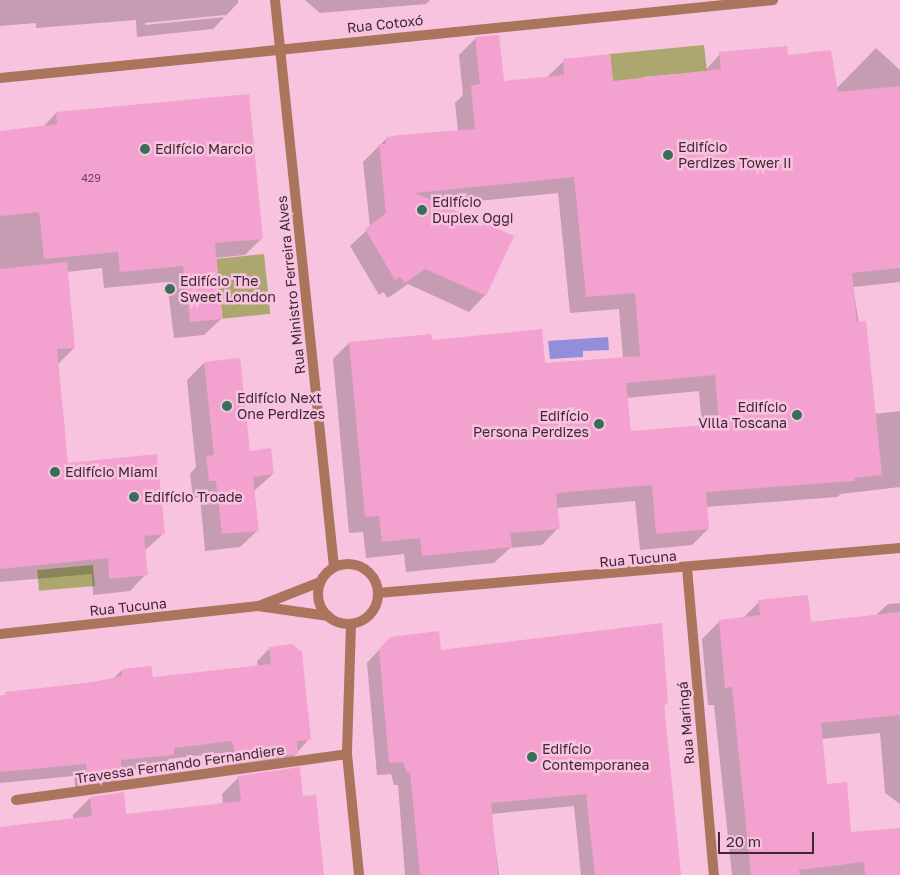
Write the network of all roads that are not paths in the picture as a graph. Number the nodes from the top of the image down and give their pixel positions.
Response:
1 (275, 0) edge
2 (773, 0) edge
3 (280, 48) junction
4 (0, 78) edge
5 (900, 548) edge
6 (334, 567) junction
7 (687, 568) junction
8 (320, 582) junction
9 (378, 593) junction
10 (258, 606) junction
11 (328, 616) junction
12 (351, 624) junction
13 (0, 634) edge
14 (347, 754) junction
15 (16, 800) dead end
16 (359, 875) edge
17 (714, 875) edge

1 - 3 street, Rua Ministro Ferreira Alves
2 - 3 street, Rua Cotoxó
3 - 4 street, Rua Cotoxó
3 - 6 street, Rua Ministro Ferreira Alves
5 - 7 street, Rua Tucuna
6 - 8 street
6 - 9 street
7 - 9 street, Rua Tucuna
7 - 17 street, Rua Maringá
8 - 10 street, Rua Tucuna
8 - 11 street
9 - 12 street
10 - 11 street, Rua Tucuna
10 - 13 street, Rua Tucuna
11 - 12 street
12 - 14 street
14 - 15 street, Travessa Fernando Fernandiere
14 - 16 street

